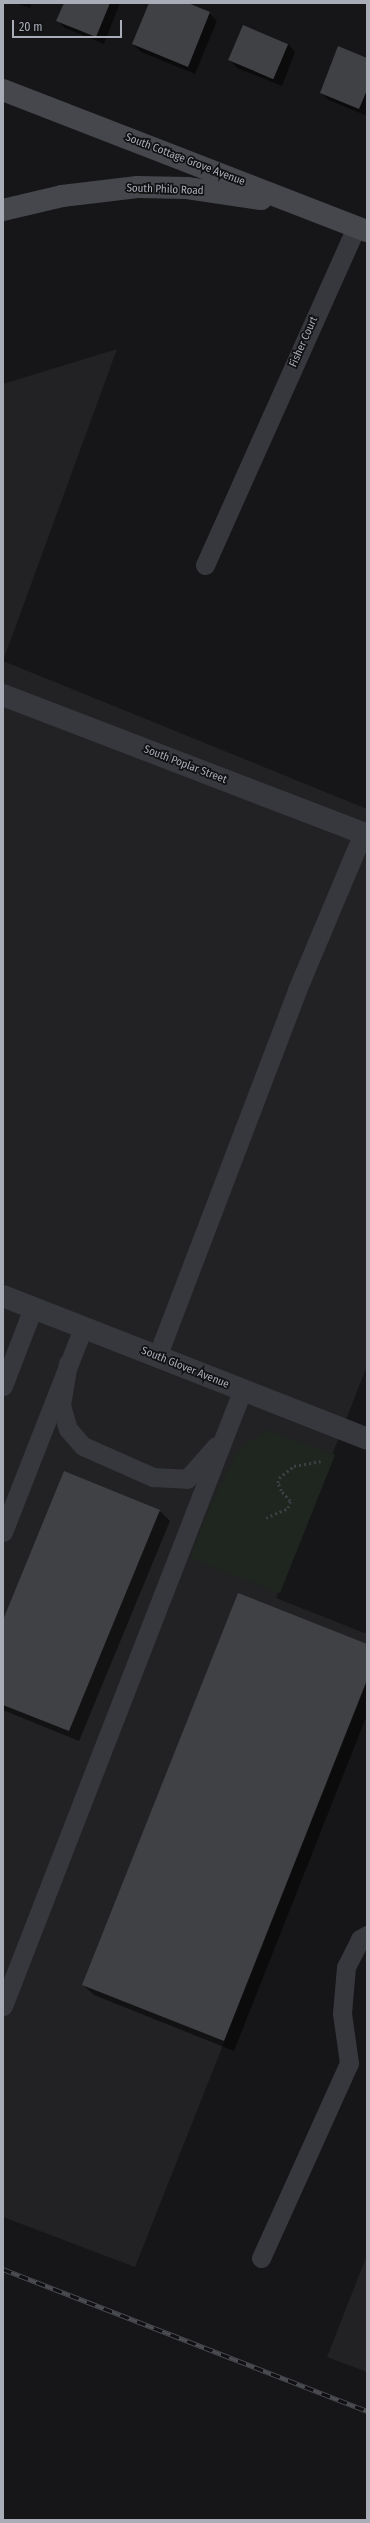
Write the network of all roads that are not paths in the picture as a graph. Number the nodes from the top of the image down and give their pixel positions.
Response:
1 (3, 90) edge
2 (3, 210) edge
3 (326, 216) junction
4 (361, 229) edge
5 (205, 565) dead end
6 (3, 695) edge
7 (365, 834) edge
8 (3, 1296) edge
9 (33, 1308) junction
10 (83, 1328) junction
11 (157, 1357) junction
12 (68, 1363) junction
13 (3, 1386) edge
14 (242, 1391) junction
15 (229, 1426) junction
16 (367, 1439) edge
17 (3, 1532) edge
18 (367, 1935) edge
19 (3, 2006) edge
20 (261, 2258) dead end

1 - 3 street, South Cottage Grove Avenue
2 - 3 street, South Philo Road
3 - 4 street, South Cottage Grove Avenue
4 - 5 lane, Fisher Court
6 - 7 street, South Poplar Street
7 - 11 lane
8 - 9 street, South Glover Avenue
9 - 10 street, South Glover Avenue
9 - 13 lane
10 - 11 street, South Glover Avenue
10 - 12 lane
11 - 14 street, South Glover Avenue
12 - 15 lane
12 - 17 lane
14 - 15 lane
14 - 16 street, South Glover Avenue
15 - 19 lane
18 - 20 lane

